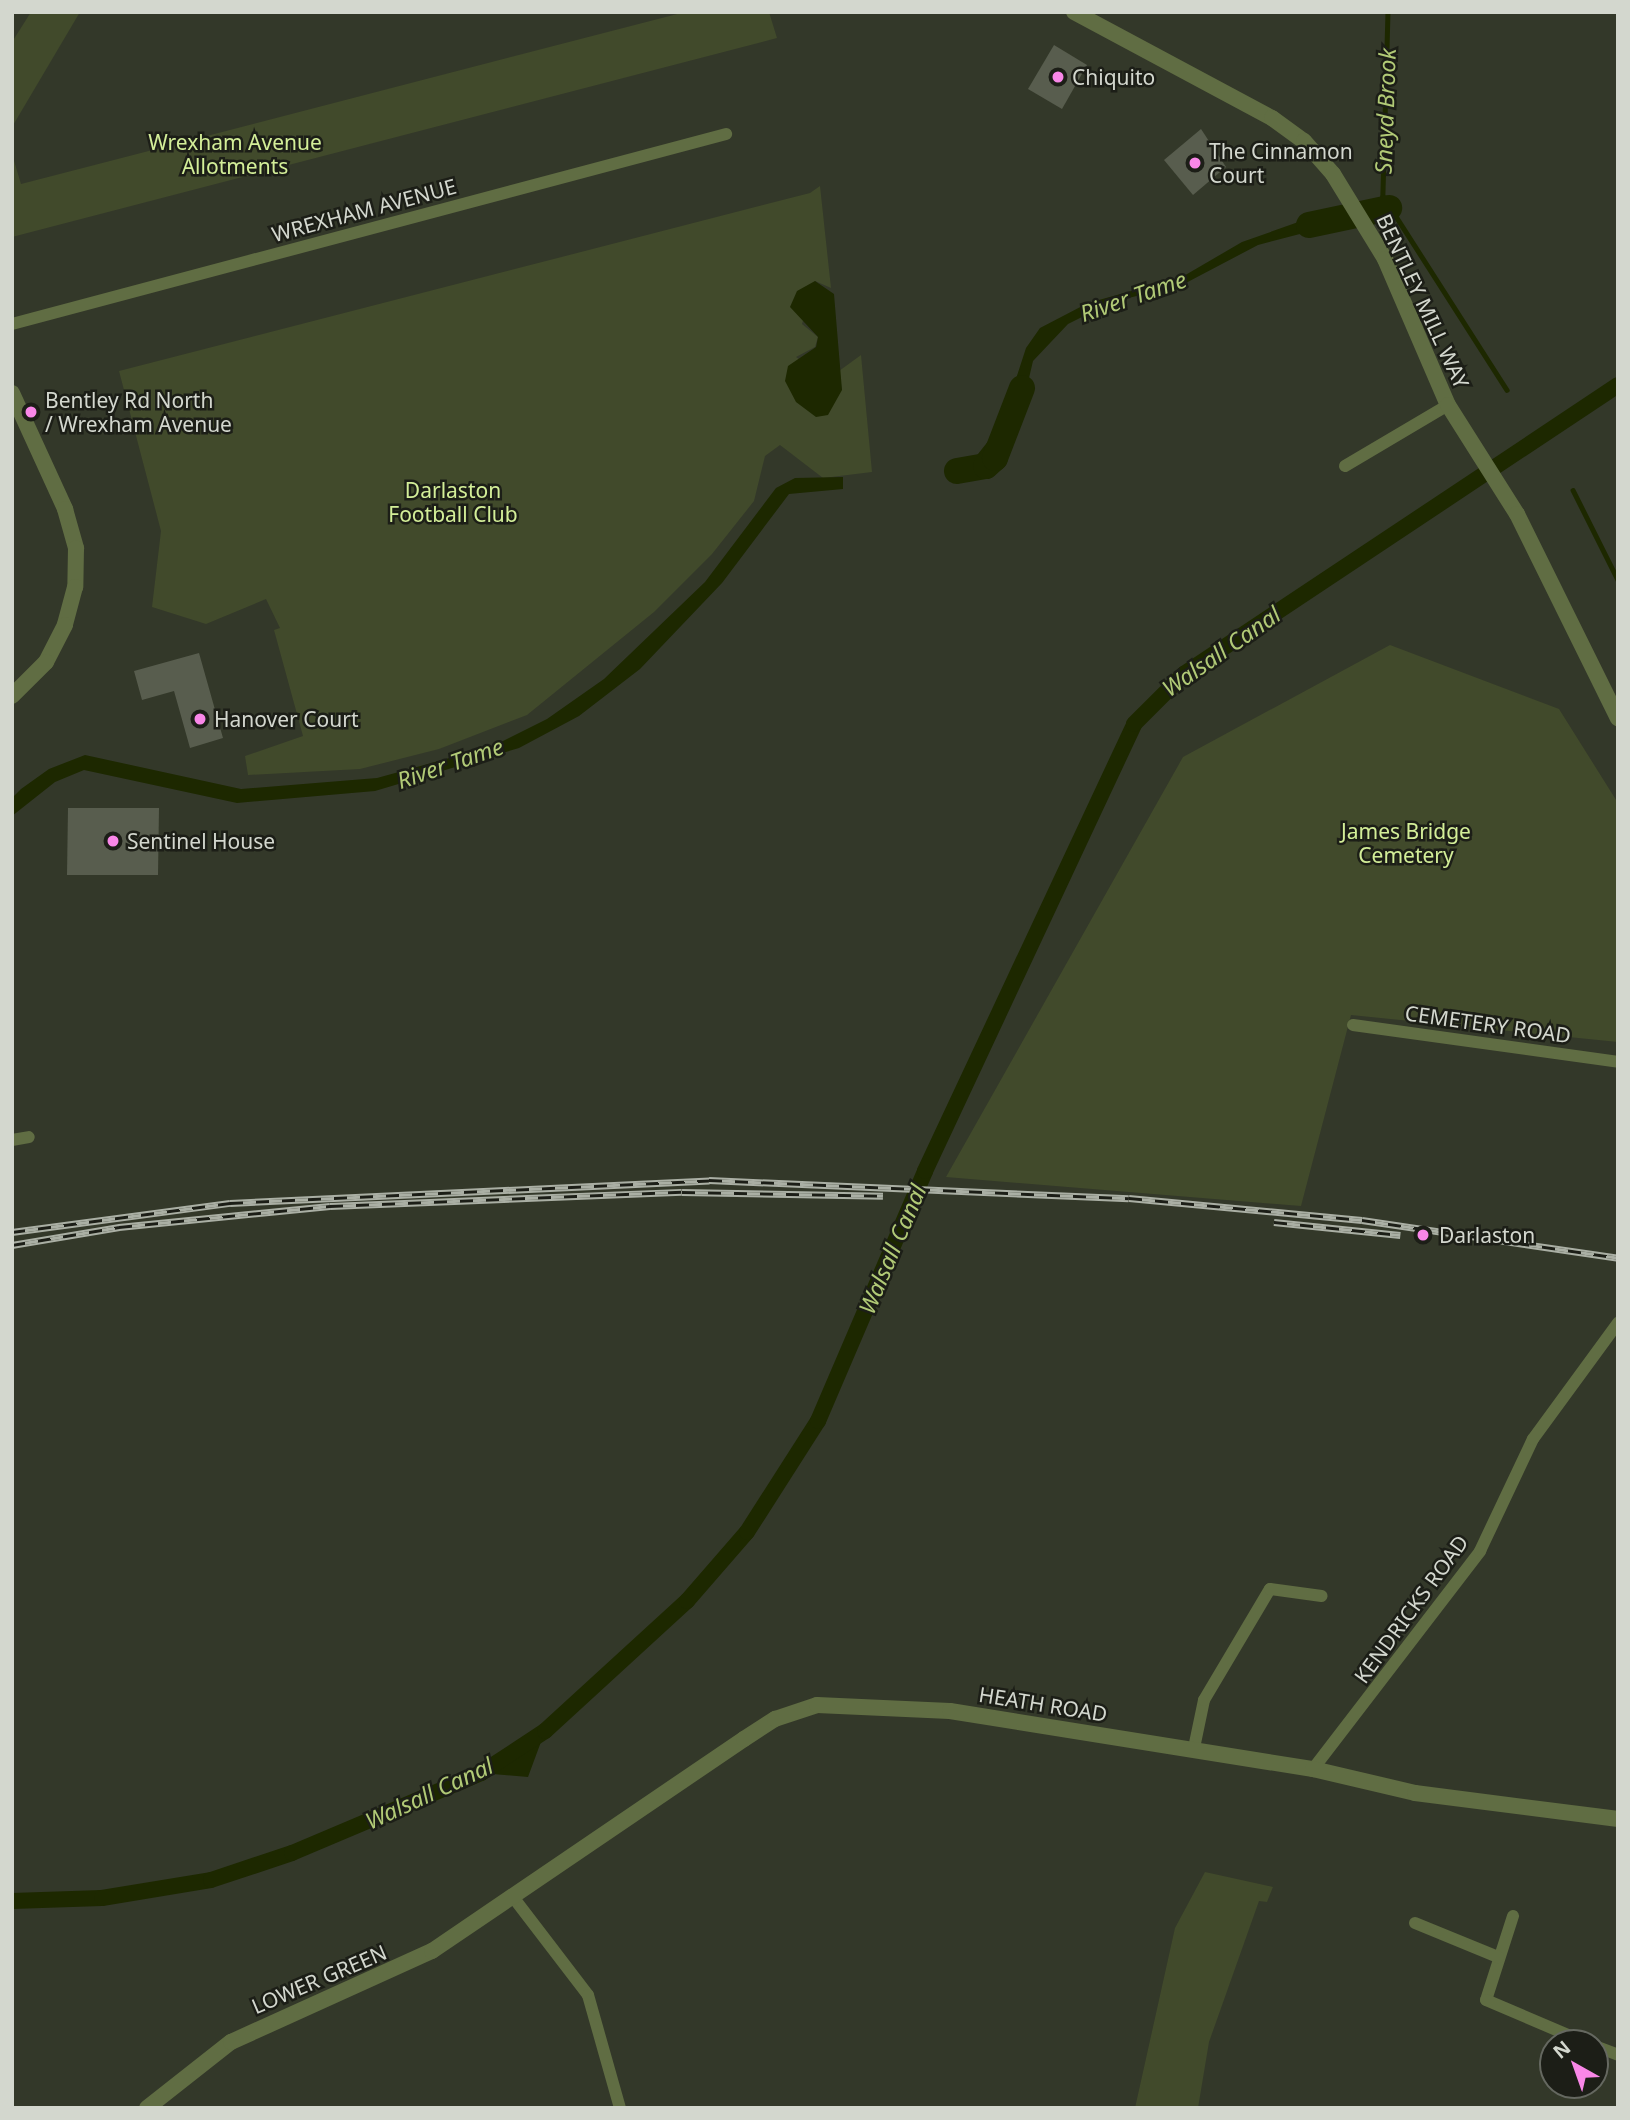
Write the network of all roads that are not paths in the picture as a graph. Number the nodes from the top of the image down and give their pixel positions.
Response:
1 (1074, 12) edge
2 (726, 134) dead end
3 (12, 324) edge
4 (12, 393) edge
5 (1448, 405) junction
6 (1345, 466) dead end
7 (12, 696) edge
8 (1618, 718) edge
9 (1353, 1025) dead end
10 (1618, 1062) edge
11 (29, 1137) dead end
12 (12, 1140) edge
13 (1618, 1323) edge
14 (1322, 1596) dead end
15 (1194, 1748) junction
16 (1313, 1769) junction
17 (1618, 1819) edge
18 (513, 1897) junction
19 (1513, 1916) dead end
20 (1415, 1923) dead end
21 (1498, 1957) junction
22 (1554, 2029) edge
23 (148, 2108) edge
24 (620, 2108) edge

1 - 5 street, BENTLEY MILL WAY
2 - 3 street, WREXHAM AVENUE
4 - 7 street
5 - 6 street
5 - 8 street, BENTLEY MILL WAY
9 - 10 street, CEMETERY ROAD
11 - 12 street
13 - 16 street, KENDRICKS ROAD
14 - 15 street
15 - 16 street, HEATH ROAD
15 - 18 street, HEATH ROAD
16 - 17 street, HEATH ROAD
18 - 23 street, LOWER GREEN
18 - 24 street
19 - 21 street
20 - 21 street
21 - 22 street

